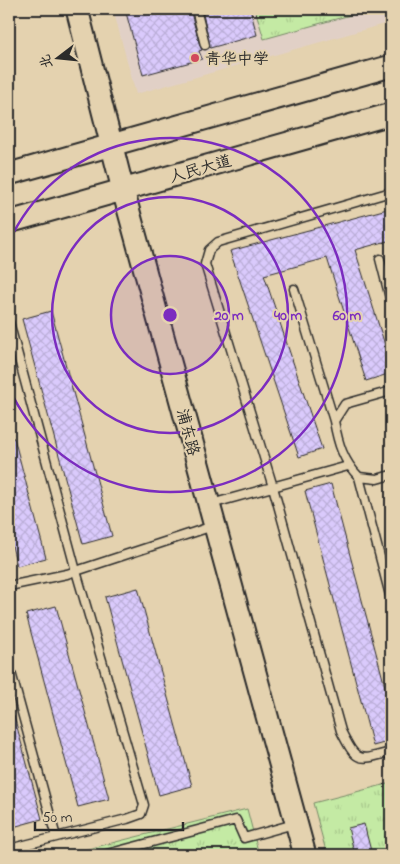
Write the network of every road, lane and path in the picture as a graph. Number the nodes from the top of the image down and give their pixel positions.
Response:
1 (77, 9) edge
2 (196, 9) edge
3 (206, 45) dead end
4 (391, 66) edge
5 (9, 79) edge
6 (9, 109) edge
7 (391, 114) edge
8 (113, 144) junction
9 (9, 174) edge
10 (123, 190) junction
11 (391, 192) edge
12 (9, 222) edge
13 (380, 260) dead end
14 (294, 289) dead end
15 (391, 302) edge
16 (9, 322) edge
17 (391, 391) edge
18 (334, 421) junction
19 (348, 466) junction
20 (391, 475) edge
21 (359, 477) junction
22 (273, 487) junction
23 (209, 504) junction
24 (215, 525) junction
25 (76, 571) junction
26 (9, 586) edge
27 (391, 599) edge
28 (9, 665) edge
29 (391, 752) edge
30 (296, 823) junction
31 (56, 837) junction
32 (9, 849) edge
33 (103, 855) edge
34 (305, 855) edge

1 - 8 street, 浦东路
2 - 3 lane
4 - 8 street
5 - 6 lane
7 - 10 street, 人民大道
8 - 9 street
8 - 10 street, 浦东路
10 - 12 street, 人民大道
10 - 23 street, 浦东路
11 - 22 lane
13 - 15 lane
14 - 18 lane
16 - 25 lane
17 - 18 lane
18 - 19 lane
19 - 21 lane
19 - 22 lane
20 - 21 lane
21 - 27 lane
22 - 23 lane
22 - 29 lane
23 - 24 street, 浦东路
24 - 25 lane
24 - 30 street, 浦东路
25 - 26 lane
25 - 31 lane
28 - 31 lane
30 - 33 lane
30 - 34 street, 浦东路
31 - 32 lane

